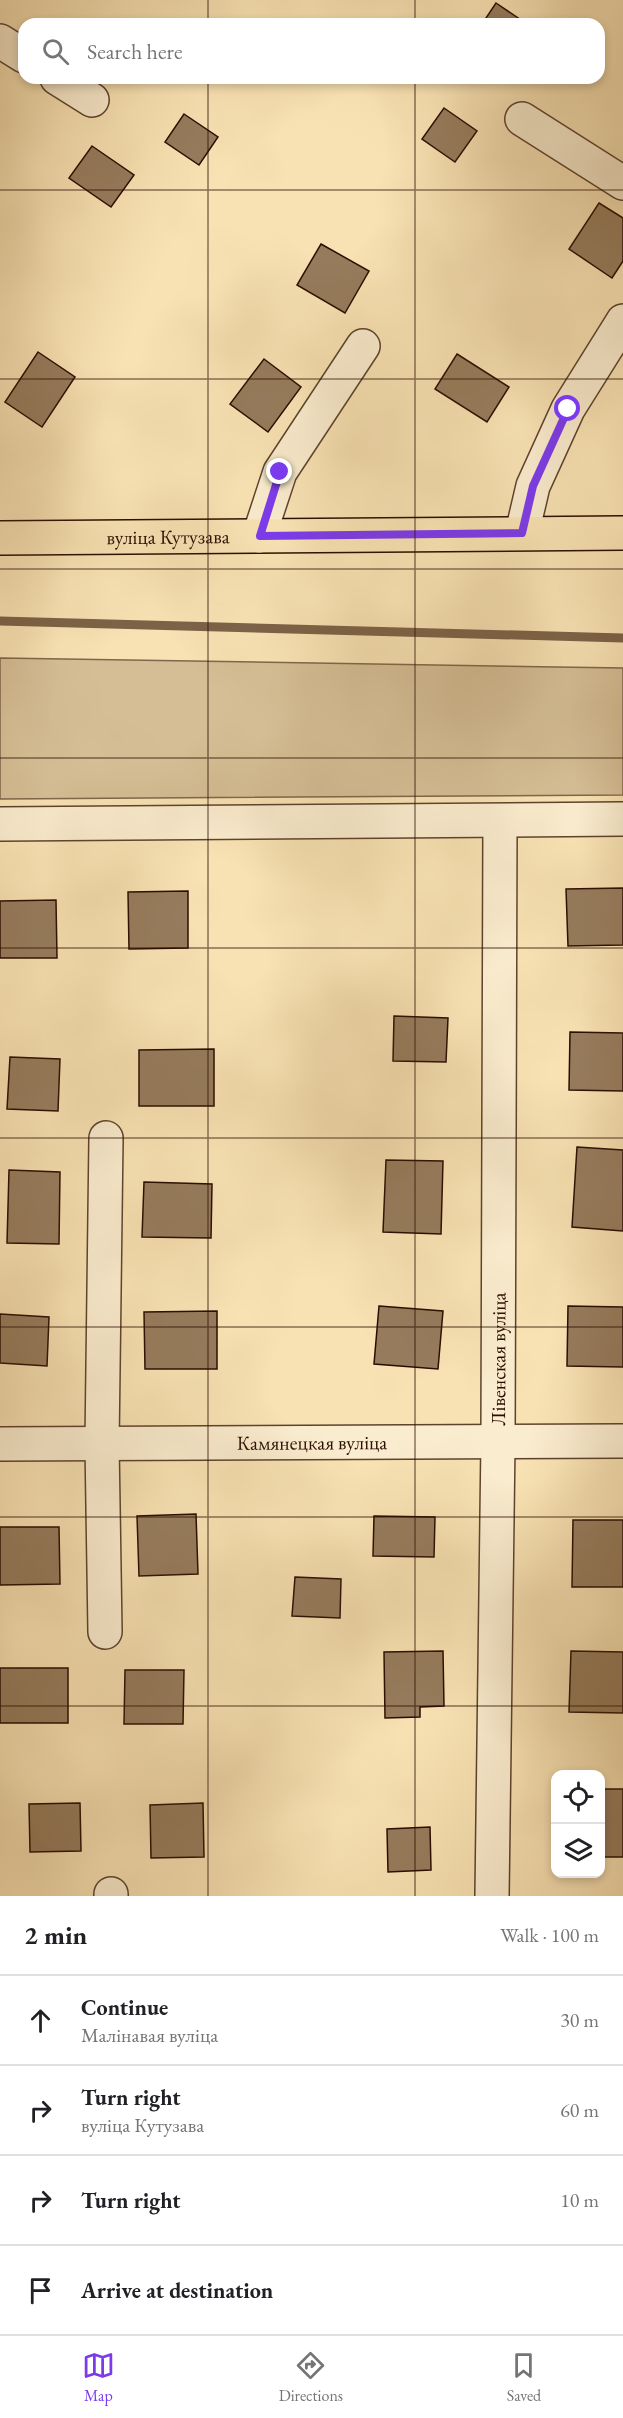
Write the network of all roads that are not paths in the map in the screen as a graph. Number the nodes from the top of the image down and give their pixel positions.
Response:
1 (0, 41) edge
2 (18, 53) edge
3 (67, 84) edge
4 (92, 100) dead end
5 (522, 118) dead end
6 (623, 183) edge
7 (623, 321) edge
8 (363, 346) dead end
9 (522, 533) junction
10 (623, 533) edge
11 (260, 536) junction
12 (0, 538) edge
13 (623, 819) edge
14 (500, 821) junction
15 (0, 824) edge
16 (106, 1138) dead end
17 (623, 1441) edge
18 (498, 1442) junction
19 (0, 1444) edge
20 (102, 1444) junction
21 (105, 1632) dead end
22 (492, 1896) edge

1 - 2 street
3 - 4 street
5 - 6 street
7 - 9 street
8 - 11 street
9 - 10 main road, вуліца Кутузава
9 - 11 main road, вуліца Кутузава
11 - 12 main road, вуліца Кутузава
13 - 14 street
14 - 15 street
14 - 18 street, Лівенская вуліца
16 - 20 street
17 - 18 street, Камянецкая вуліца
18 - 20 street, Камянецкая вуліца
18 - 22 street, Лівенская вуліца
19 - 20 street, Камянецкая вуліца
20 - 21 street

